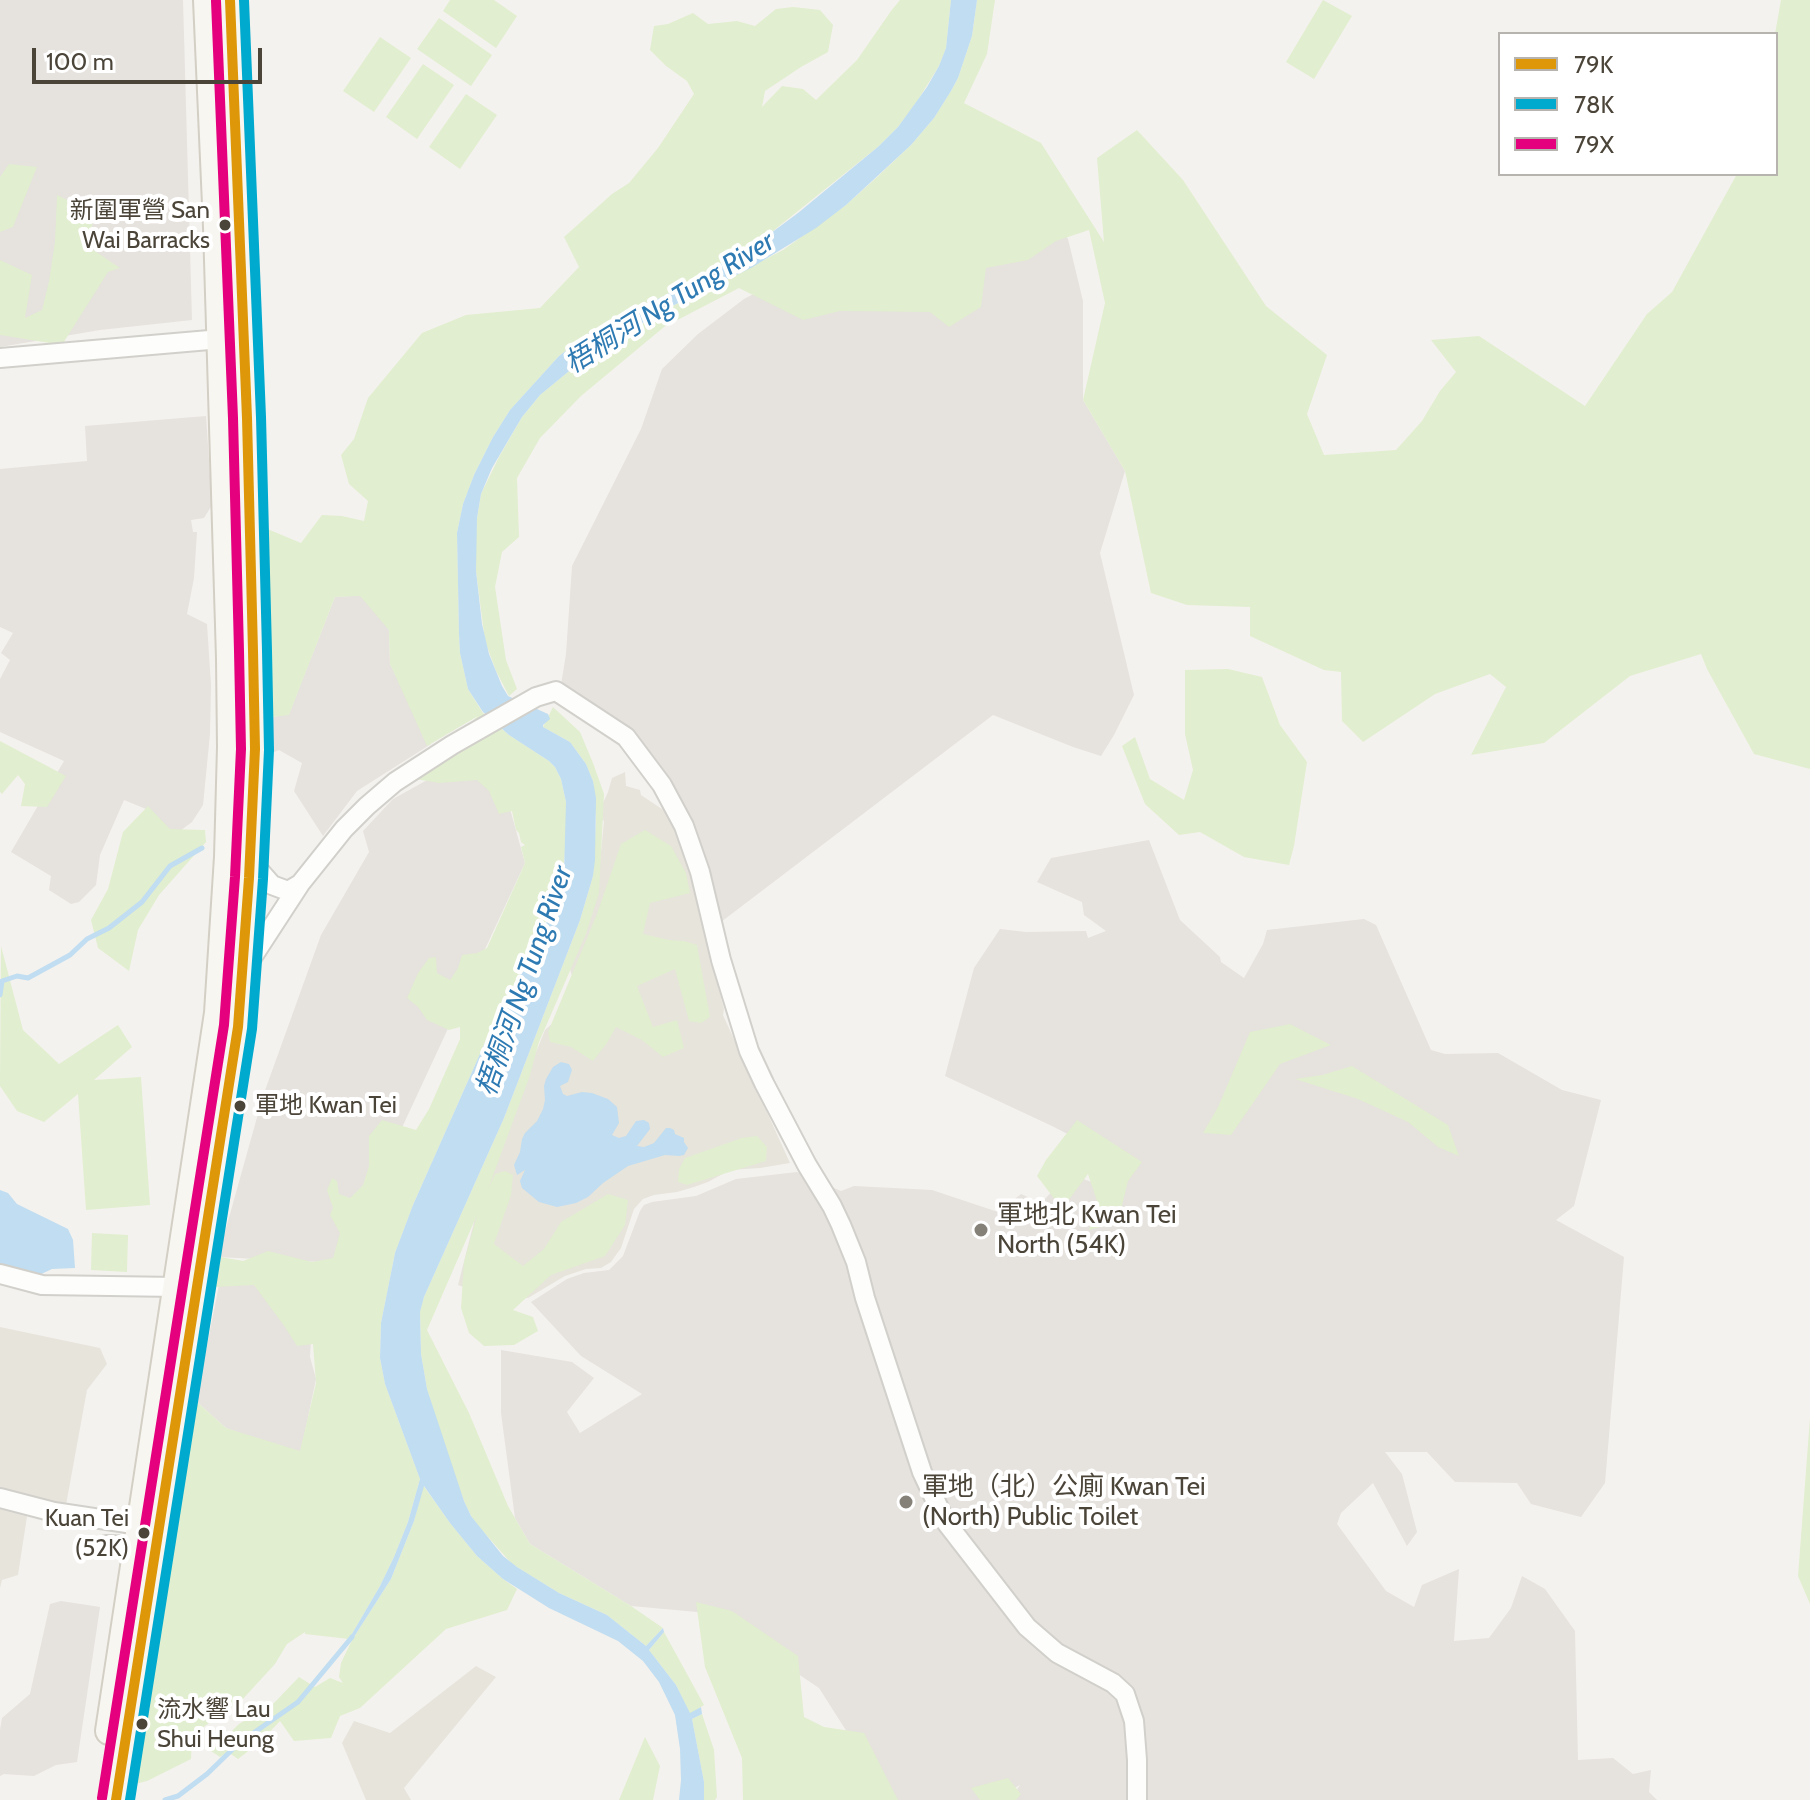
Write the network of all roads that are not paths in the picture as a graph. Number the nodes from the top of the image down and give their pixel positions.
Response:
1 (207, 0) edge
2 (230, 0) edge
3 (221, 339) junction
4 (0, 358) edge
5 (250, 860) junction
6 (300, 884) junction
7 (243, 973) junction
8 (0, 1274) edge
9 (177, 1287) junction
10 (0, 1498) edge
11 (138, 1536) junction
12 (106, 1545) dead end
13 (109, 1790) edge
14 (1137, 1800) edge

1 - 3 main road
2 - 5 main road
3 - 4 street
3 - 9 main road
5 - 6 street
5 - 7 main road
6 - 7 street
6 - 14 street
7 - 13 main road
8 - 9 street
9 - 11 main road
10 - 11 street
11 - 12 street
11 - 13 main road

